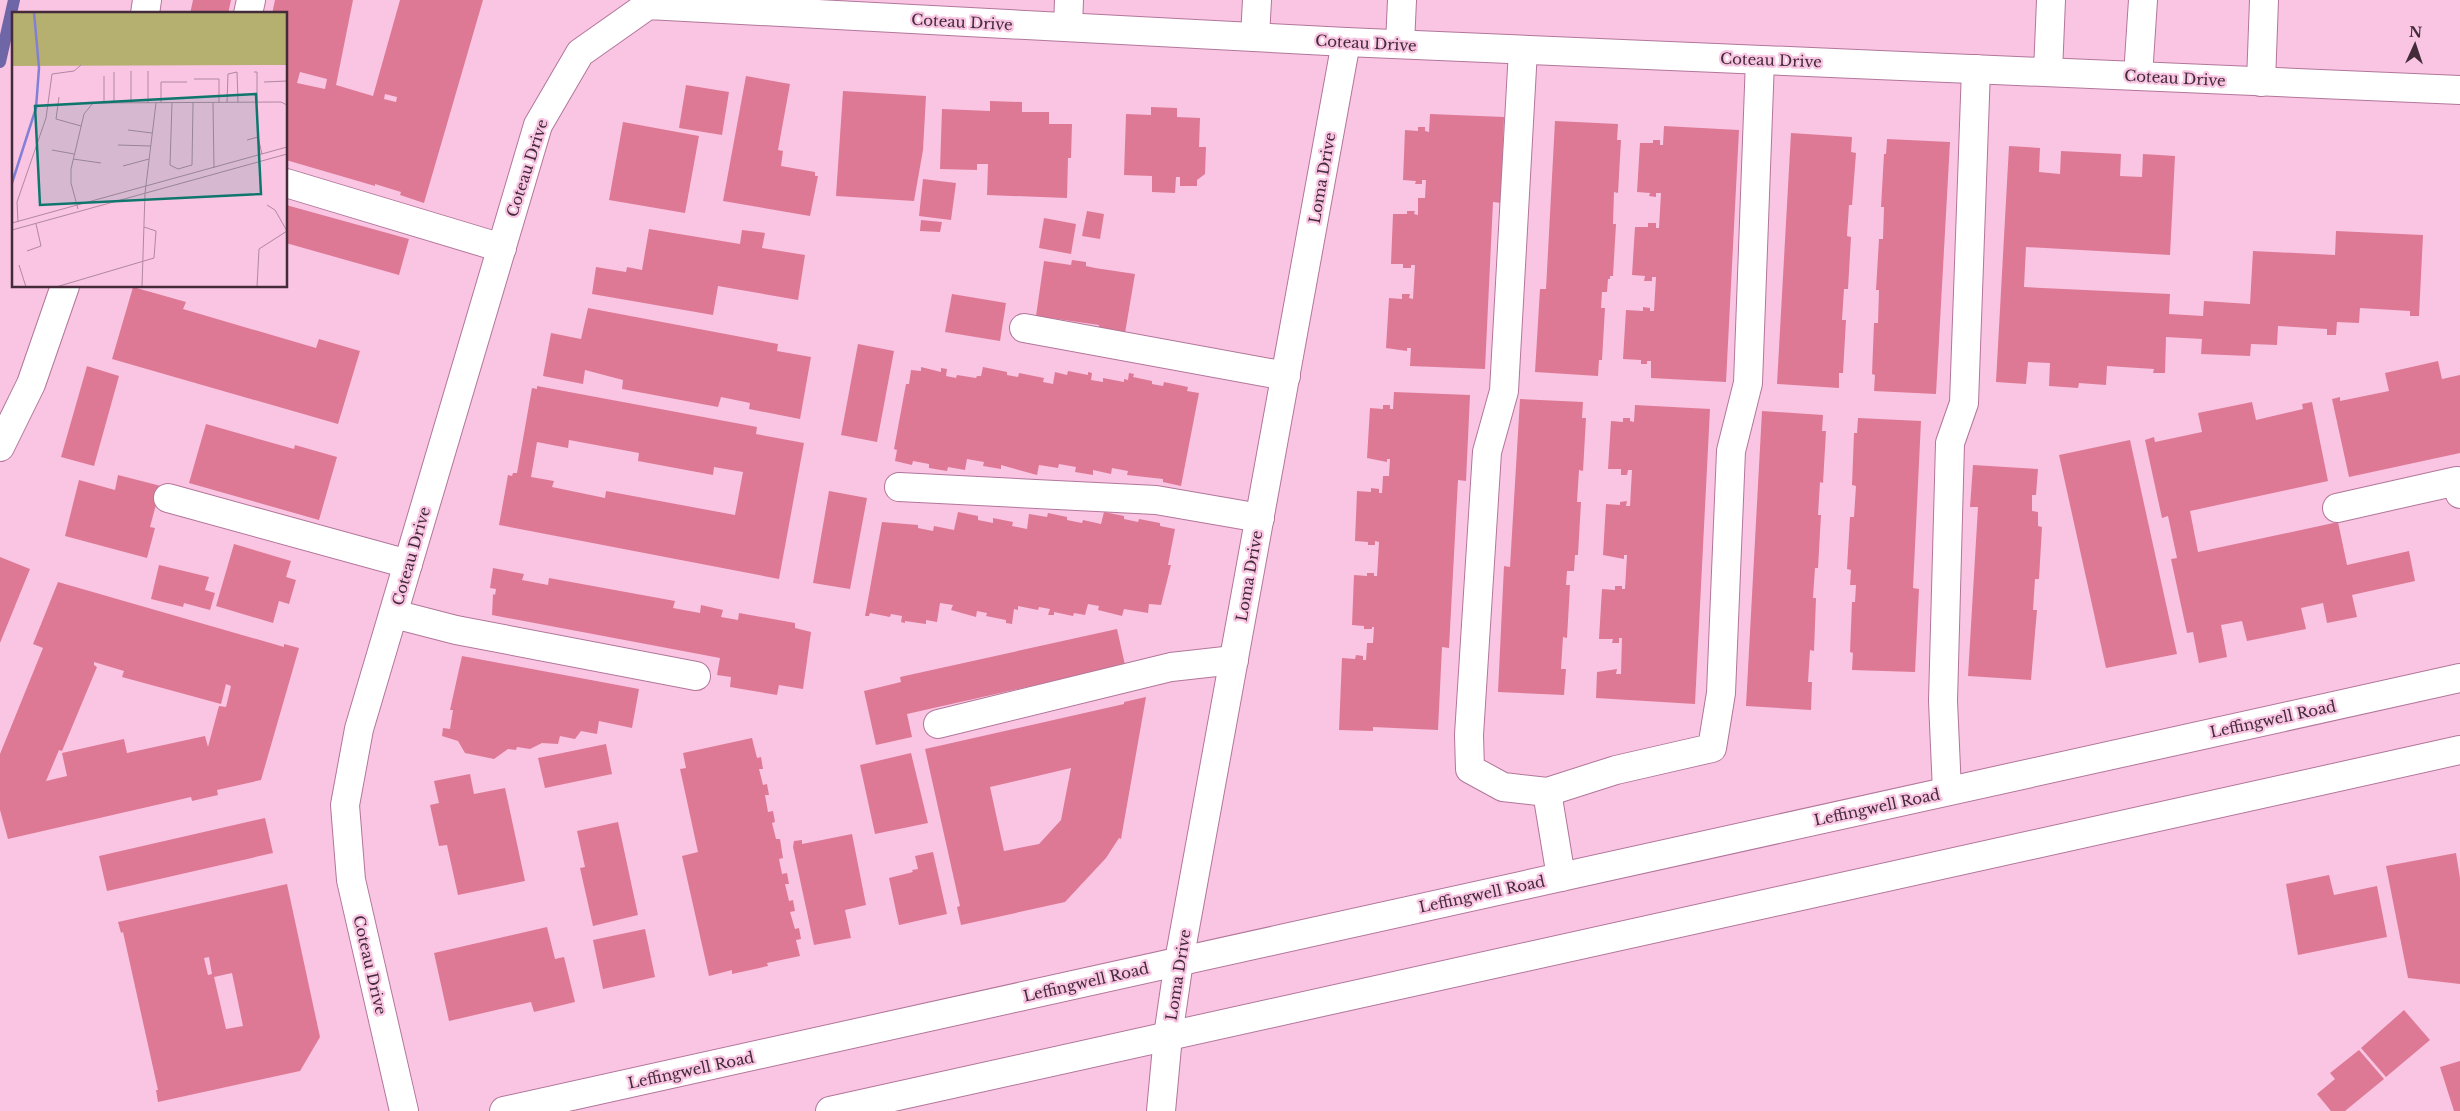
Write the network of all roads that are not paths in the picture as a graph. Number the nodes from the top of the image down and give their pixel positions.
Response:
1 (1070, 0) edge
2 (1257, 0) edge
3 (1402, 0) edge
4 (2051, 0) edge
5 (2143, 0) edge
6 (2264, 0) edge
7 (768, 6) edge
8 (881, 9) edge
9 (1068, 27) junction
10 (1256, 37) junction
11 (1346, 42) junction
12 (1400, 44) junction
13 (1523, 50) junction
14 (1760, 60) junction
15 (1976, 69) junction
16 (2048, 72) junction
17 (2138, 76) junction
18 (2262, 82) junction
19 (2460, 90) edge
20 (288, 184) edge
21 (502, 248) junction
22 (64, 288) edge
23 (1024, 328) dead end
24 (1286, 376) junction
25 (0, 447) edge
26 (899, 487) dead end
27 (2460, 494) edge
28 (168, 498) dead end
29 (2337, 508) dead end
30 (1260, 518) junction
31 (408, 564) junction
32 (394, 614) junction
33 (1234, 660) junction
34 (696, 676) dead end
35 (2460, 678) edge
36 (938, 724) dead end
37 (2460, 750) edge
38 (1547, 792) junction
39 (1947, 792) junction
40 (1561, 876) junction
41 (1179, 961) junction
42 (1168, 1036) junction
43 (404, 1111) edge
44 (504, 1111) edge
45 (830, 1111) edge
46 (1161, 1111) edge

1 - 9 street
2 - 10 street
3 - 12 street
4 - 16 street
5 - 17 street
6 - 18 street
7 - 8 street, Coteau Drive
7 - 21 street, Coteau Drive
8 - 9 street, Coteau Drive
9 - 10 street, Coteau Drive
10 - 11 street, Coteau Drive
11 - 12 street, Coteau Drive
11 - 24 street, Loma Drive
12 - 13 street, Coteau Drive
13 - 14 street, Coteau Drive
13 - 38 street
14 - 15 street, Coteau Drive
14 - 38 street
15 - 16 street, Coteau Drive
15 - 39 street
16 - 17 street, Coteau Drive
17 - 18 street, Coteau Drive
18 - 19 street, Coteau Drive
20 - 21 street
21 - 31 street, Coteau Drive
22 - 25 street
23 - 24 street
24 - 30 street, Loma Drive
26 - 30 street
27 - 29 street
28 - 31 street
30 - 33 street, Loma Drive
31 - 32 street, Coteau Drive
32 - 34 street
32 - 43 street, Coteau Drive
33 - 36 street
33 - 41 street, Loma Drive
35 - 39 street, Leffingwell Road
37 - 42 street
38 - 40 street
39 - 40 street, Leffingwell Road
40 - 41 street, Leffingwell Road
41 - 42 street, Loma Drive
41 - 44 street, Leffingwell Road
42 - 45 street
42 - 46 street, Loma Drive

